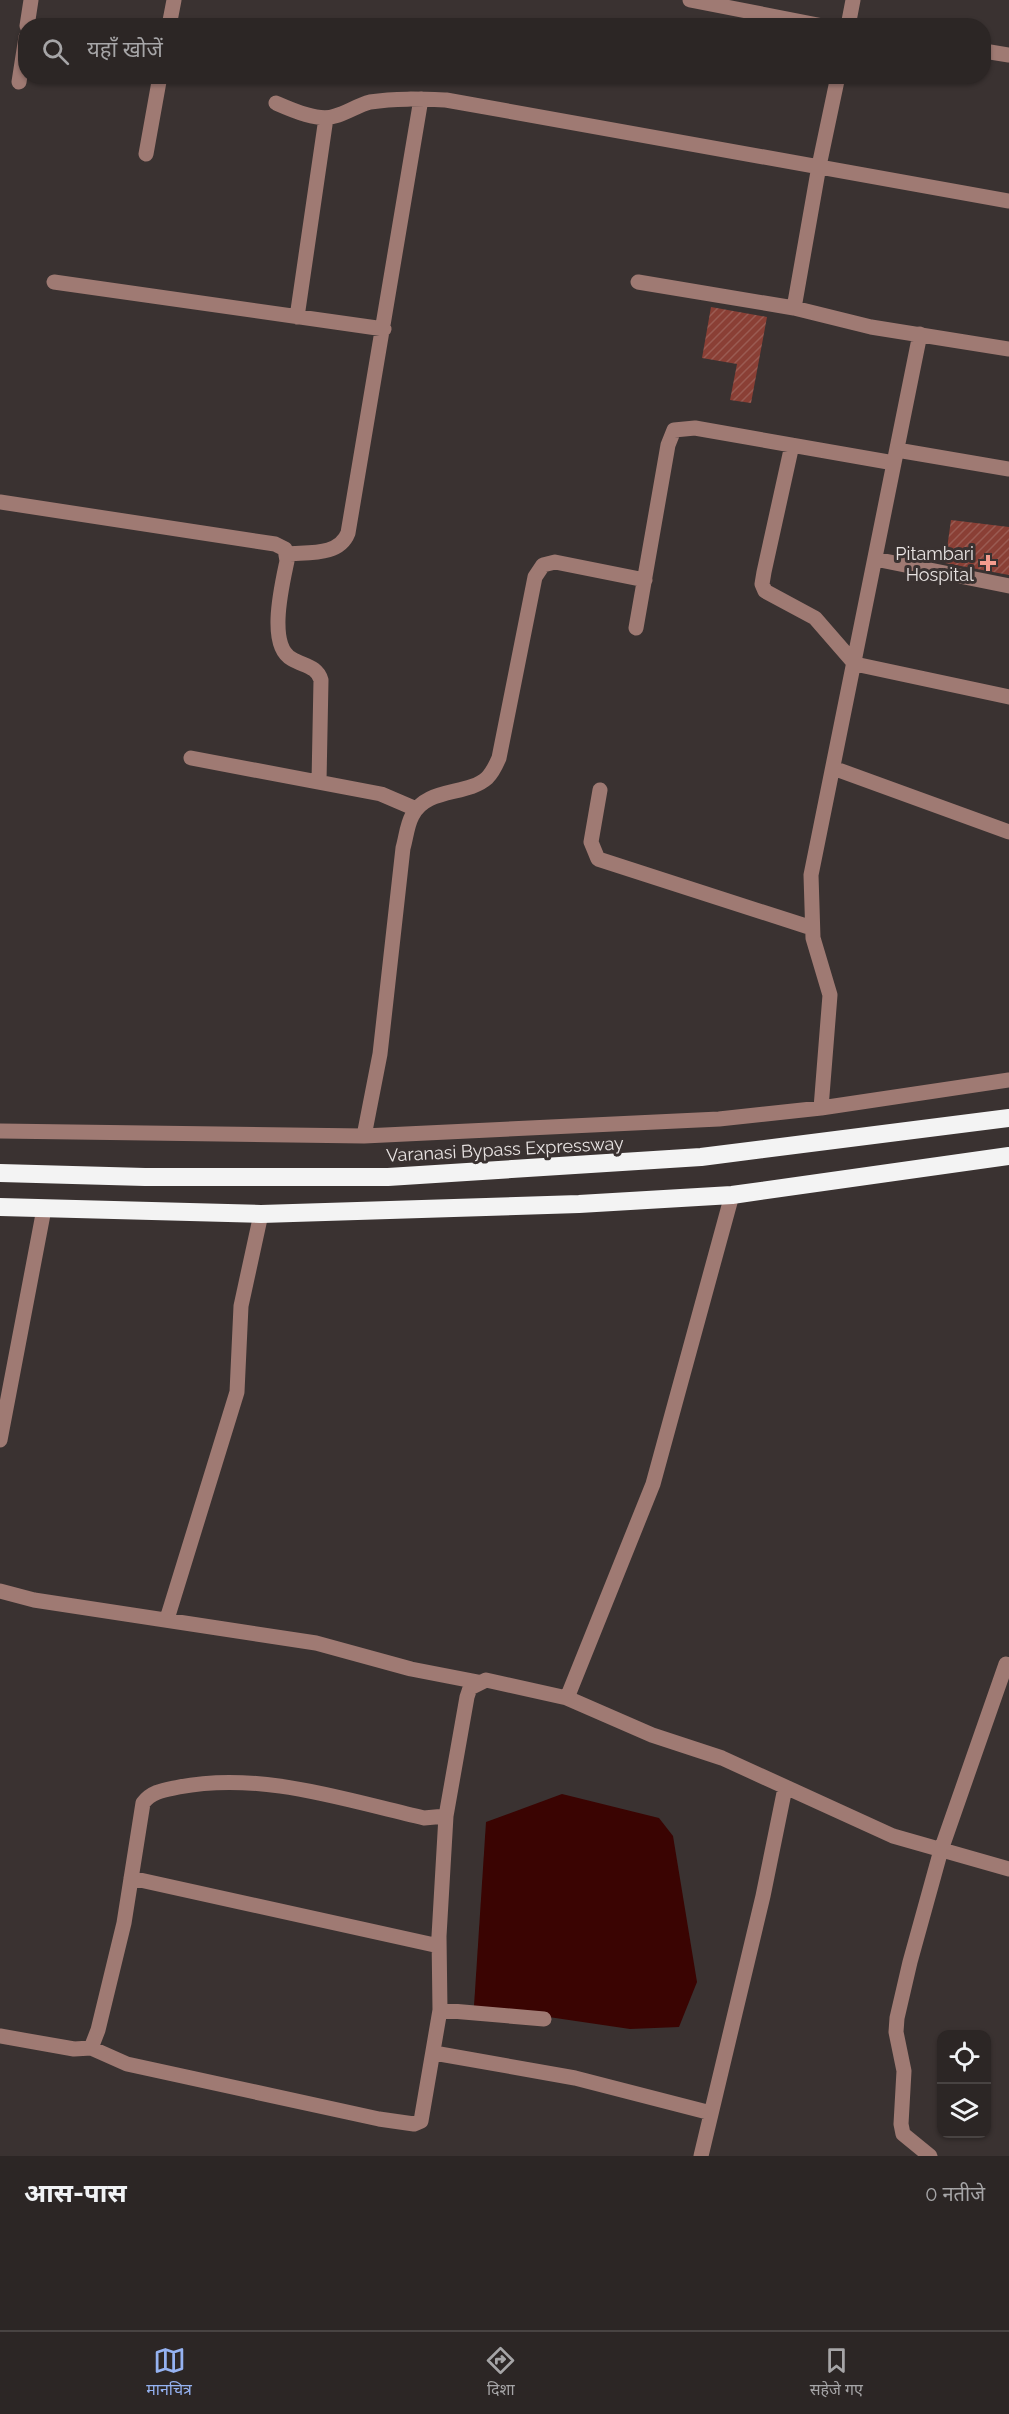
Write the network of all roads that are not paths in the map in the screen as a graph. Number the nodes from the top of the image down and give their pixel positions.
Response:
1 (31, 0) edge
2 (174, 0) edge
3 (690, 0) edge
4 (853, 0) edge
5 (28, 18) edge
6 (171, 18) edge
7 (782, 18) edge
8 (850, 18) edge
9 (991, 52) edge
10 (1009, 55) edge
11 (159, 84) edge
12 (836, 84) edge
13 (422, 99) junction
14 (276, 103) dead end
15 (326, 118) junction
16 (146, 154) dead end
17 (819, 166) junction
18 (1009, 201) edge
19 (54, 282) dead end
20 (638, 282) dead end
21 (794, 308) junction
22 (297, 317) junction
23 (384, 329) junction
24 (920, 334) junction
25 (1009, 349) edge
26 (792, 445) junction
27 (895, 456) junction
28 (1009, 469) edge
29 (0, 502) edge
30 (287, 554) junction
31 (875, 559) junction
32 (645, 579) junction
33 (1009, 586) edge
34 (636, 628) dead end
35 (855, 663) junction
36 (1009, 697) edge
37 (191, 758) dead end
38 (833, 768) junction
39 (319, 782) junction
40 (600, 790) dead end
41 (416, 809) junction
42 (1009, 832) edge
43 (812, 928) junction
44 (1009, 1080) edge
45 (821, 1108) junction
46 (1009, 1118) edge
47 (0, 1131) edge
48 (364, 1136) junction
49 (1009, 1156) edge
50 (0, 1173) edge
51 (732, 1195) junction
52 (0, 1207) edge
53 (44, 1209) junction
54 (261, 1214) junction
55 (0, 1440) edge
56 (0, 1591) edge
57 (167, 1619) junction
58 (1006, 1664) dead end
59 (478, 1682) junction
60 (567, 1698) junction
61 (785, 1788) junction
62 (446, 1816) junction
63 (941, 1851) junction
64 (1009, 1869) edge
65 (131, 1878) junction
66 (439, 1946) junction
67 (440, 2010) junction
68 (544, 2019) dead end
69 (0, 2036) edge
70 (91, 2048) junction
71 (434, 2053) junction
72 (711, 2113) junction
73 (701, 2156) edge
74 (930, 2156) edge

1 - 5 street
2 - 6 street
3 - 7 street
4 - 8 street
9 - 10 street
11 - 16 street
12 - 17 street
13 - 15 street
13 - 17 street
13 - 23 street
14 - 15 street
15 - 22 street
17 - 18 street
17 - 21 street
19 - 22 street
20 - 21 street
21 - 24 street
22 - 23 street
23 - 30 street
24 - 25 street
24 - 27 street
26 - 27 street
26 - 32 street
26 - 35 street
27 - 28 street
27 - 31 street
29 - 30 street
30 - 39 street
31 - 33 street
31 - 35 street
32 - 34 street
32 - 41 street
35 - 36 street
35 - 38 street
37 - 39 street
38 - 42 street
38 - 43 street
39 - 41 street
40 - 43 street
41 - 48 street
43 - 45 street
44 - 45 street
45 - 48 street
46 - 50 highway, Varanasi Bypass Expressway
47 - 48 street
49 - 51 highway
51 - 54 highway
51 - 60 street
52 - 53 highway
53 - 54 highway
53 - 55 street
54 - 57 street
56 - 57 street
57 - 59 street
58 - 63 street
59 - 60 street
59 - 62 street
60 - 61 street
61 - 63 street
61 - 72 street
62 - 65 street
62 - 66 street
63 - 64 street
63 - 74 street
65 - 66 street
65 - 70 street
66 - 67 street
67 - 68 street
67 - 71 street
69 - 70 street
70 - 71 street
71 - 72 street
72 - 73 street

